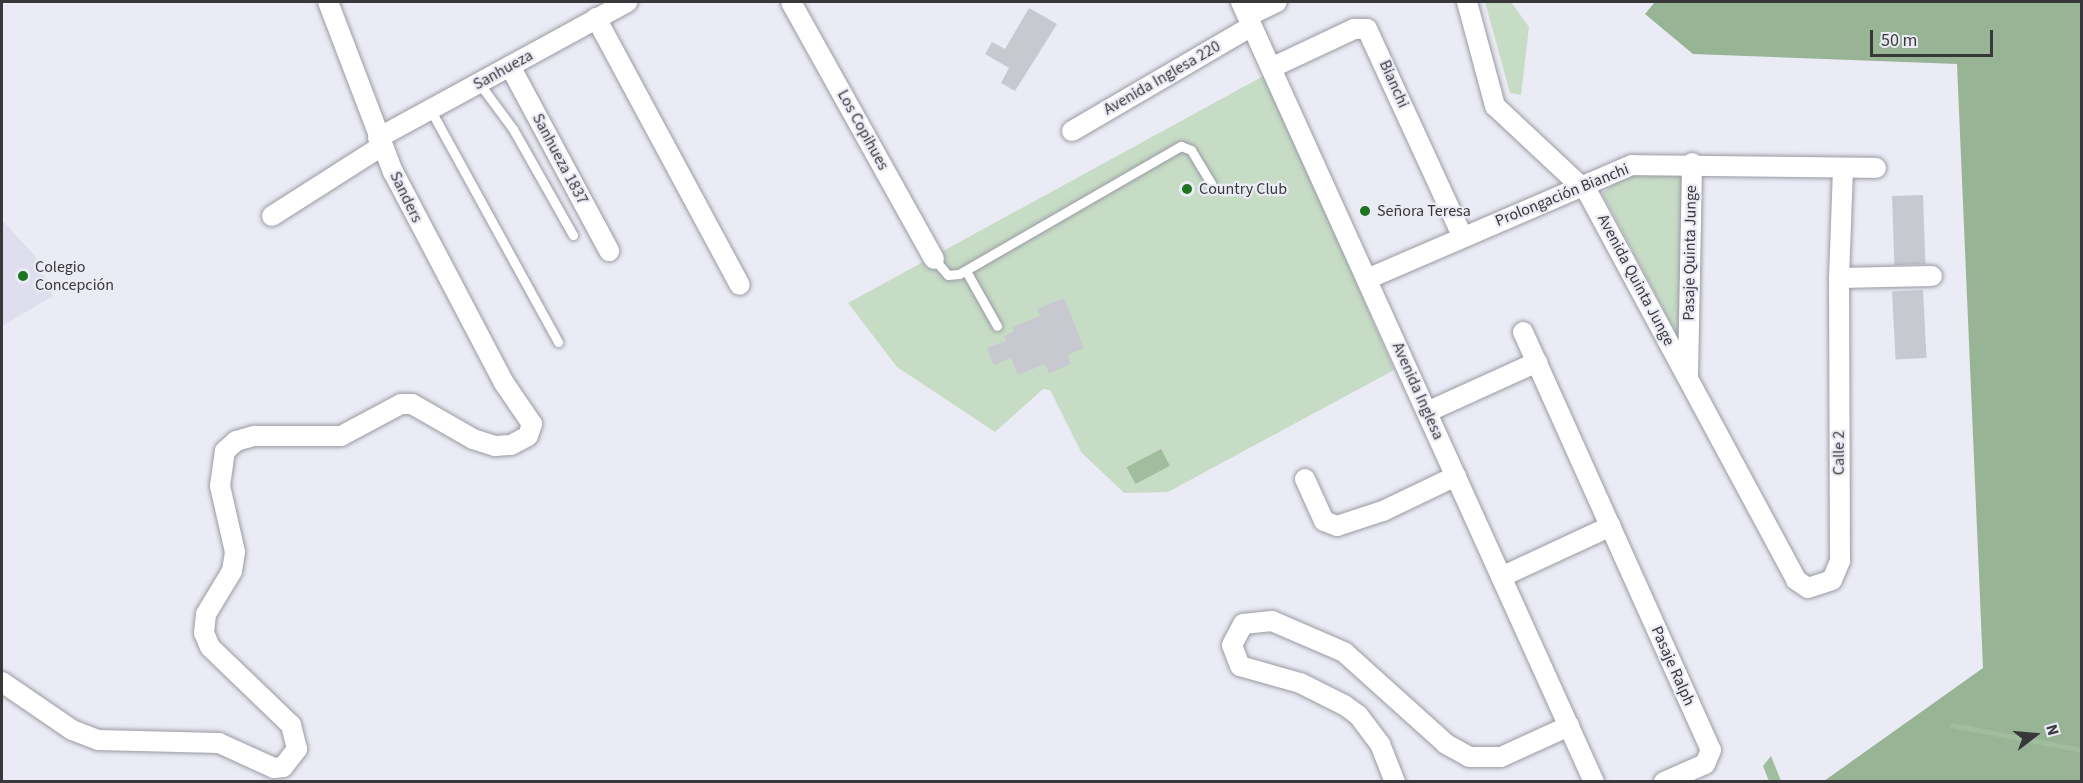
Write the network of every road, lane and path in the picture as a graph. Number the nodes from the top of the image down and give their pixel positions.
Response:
1 (328, 2) edge
2 (627, 2) edge
3 (792, 2) edge
4 (1276, 2) edge
5 (1467, 2) edge
6 (1247, 15) edge
7 (597, 18) junction
8 (510, 66) junction
9 (1271, 68) junction
10 (479, 83) junction
11 (430, 110) junction
12 (1072, 131) dead end
13 (380, 142) junction
14 (1692, 163) junction
15 (1843, 168) junction
16 (1876, 168) dead end
17 (1211, 183) dead end
18 (1581, 184) junction
19 (272, 216) dead end
20 (573, 235) dead end
21 (1462, 236) junction
22 (609, 251) dead end
23 (934, 259) joint
24 (966, 271) junction
25 (1932, 276) dead end
26 (1839, 278) junction
27 (1367, 279) junction
28 (740, 285) dead end
29 (997, 326) dead end
30 (1523, 332) dead end
31 (558, 342) dead end
32 (1537, 362) junction
33 (1688, 378) junction
34 (1427, 412) junction
35 (1456, 477) junction
36 (1305, 479) dead end
37 (1611, 526) junction
38 (1794, 576) joint
39 (1501, 577) junction
40 (2, 682) edge
41 (1569, 726) junction
42 (1395, 782) edge
43 (1594, 782) edge
44 (1664, 782) edge

1 - 13 street, Sanders
2 - 7 street, Sanhueza
3 - 23 street, Los Copihues
4 - 6 street, Avenida Inglesa 220
5 - 18 street, Avenida Quinta Junge
6 - 9 street, Avenida Inglesa
6 - 12 street, Avenida Inglesa 220
7 - 8 street, Sanhueza
7 - 28 street
8 - 10 street, Sanhueza
8 - 22 street, Sanhueza 1837
9 - 21 street, Bianchi
9 - 27 street, Avenida Inglesa
10 - 11 street, Sanhueza
10 - 20 lane
11 - 13 street, Sanhueza
11 - 31 lane
13 - 19 street, Sanhueza
13 - 40 street, Sanders
14 - 15 street, Prolongación Bianchi
14 - 18 street, Prolongación Bianchi
14 - 33 street, Pasaje Quinta Junge
15 - 16 street, Prolongación Bianchi
15 - 26 street, Calle 2
17 - 24 lane
18 - 21 street, Prolongación Bianchi
18 - 33 street, Avenida Quinta Junge
21 - 27 street, Prolongación Bianchi
23 - 24 lane
24 - 29 lane
25 - 26 street
26 - 38 street, Calle 2
27 - 34 street, Avenida Inglesa
30 - 32 street, Pasaje Ralph
32 - 34 street
32 - 37 street, Pasaje Ralph
33 - 38 street, Avenida Quinta Junge
34 - 35 street, Avenida Inglesa
35 - 36 street
35 - 39 street, Avenida Inglesa
37 - 39 street
37 - 44 street, Pasaje Ralph
39 - 41 street, Avenida Inglesa
41 - 42 street
41 - 43 street, Avenida Inglesa

